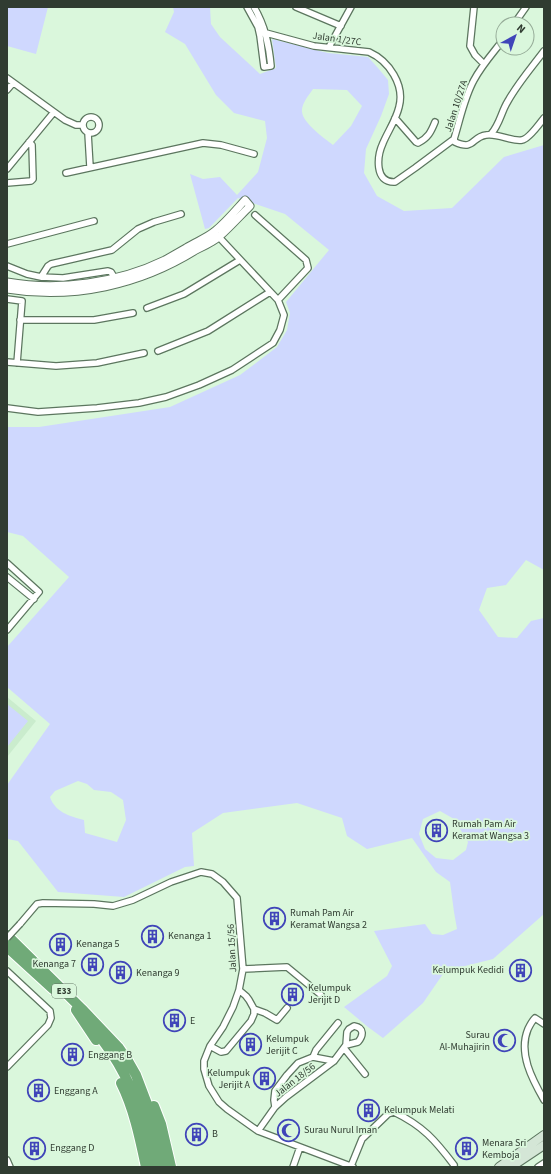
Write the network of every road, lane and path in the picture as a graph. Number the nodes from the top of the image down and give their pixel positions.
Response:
1 (247, 7) edge
2 (254, 7) edge
3 (296, 7) edge
4 (351, 7) edge
5 (474, 7) edge
6 (526, 7) edge
7 (520, 16) edge
8 (341, 26) junction
9 (266, 33) junction
10 (330, 47) junction
11 (495, 50) edge
12 (544, 51) edge
13 (484, 64) junction
14 (7, 78) edge
15 (13, 83) junction
16 (7, 90) edge
17 (54, 112) junction
18 (395, 118) junction
19 (544, 118) edge
20 (435, 122) dead end
21 (83, 125) junction
22 (88, 133) junction
23 (491, 134) junction
24 (454, 139) junction
25 (29, 142) junction
26 (254, 154) dead end
27 (90, 167) junction
28 (7, 169) edge
29 (66, 173) dead end
30 (7, 183) edge
31 (181, 214) dead end
32 (254, 215) dead end
33 (94, 221) dead end
34 (216, 235) junction
35 (7, 244) edge
36 (240, 260) junction
37 (7, 266) edge
38 (42, 277) junction
39 (114, 277) junction
40 (7, 282) edge
41 (7, 289) edge
42 (270, 292) junction
43 (7, 299) edge
44 (278, 300) junction
45 (147, 308) dead end
46 (133, 312) dead end
47 (20, 320) junction
48 (158, 351) dead end
49 (144, 353) dead end
50 (7, 358) edge
51 (17, 361) junction
52 (7, 362) edge
53 (7, 408) edge
54 (7, 563) edge
55 (7, 577) edge
56 (34, 599) junction
57 (7, 630) edge
58 (7, 937) edge
59 (7, 947) edge
60 (243, 969) junction
61 (7, 971) edge
62 (238, 990) junction
63 (321, 995) dead end
64 (287, 1008) dead end
65 (254, 1009) junction
66 (76, 1010) junction
67 (338, 1023) dead end
68 (544, 1024) edge
69 (210, 1046) junction
70 (313, 1057) junction
71 (334, 1061) junction
72 (7, 1067) edge
73 (365, 1074) dead end
74 (136, 1075) junction
75 (544, 1100) edge
76 (275, 1107) junction
77 (258, 1131) junction
78 (544, 1135) edge
79 (544, 1145) edge
80 (300, 1147) junction
81 (7, 1160) edge
82 (544, 1162) edge
83 (454, 1165) dead end
84 (10, 1167) edge
85 (146, 1167) edge
86 (154, 1167) edge
87 (162, 1167) edge
88 (171, 1167) edge
89 (293, 1167) edge
90 (352, 1167) edge
91 (499, 1167) edge
92 (511, 1167) edge
93 (538, 1167) edge

1 - 9 street
2 - 9 street
3 - 8 street
4 - 8 street
5 - 13 street
6 - 7 street
8 - 10 street
9 - 10 street, Jalan 1/27C
10 - 18 street, Jalan 1/27C
11 - 13 street, Jalan 10/27A
12 - 23 street
13 - 24 street, Jalan 10/27A
14 - 15 street
15 - 16 street
15 - 17 street
17 - 21 street
17 - 25 street
18 - 20 street
18 - 24 street, Jalan 1/27C
19 - 23 street
21 - 22 street
21 - 22 street
22 - 27 street
23 - 24 street
25 - 28 street
25 - 30 street
26 - 27 street
27 - 29 street
31 - 38 street
32 - 44 street
33 - 35 street
34 - 34 street
34 - 36 street
34 - 39 street
34 - 41 street
36 - 42 street
36 - 45 street
37 - 38 street
38 - 39 street
39 - 40 street
42 - 44 street
42 - 48 street
43 - 47 street
44 - 53 street
46 - 47 street
47 - 51 street
49 - 51 street
50 - 51 street
51 - 52 street
54 - 56 street
55 - 56 street
56 - 57 street
58 - 60 street, Jalan 15/56, bridge
58 - 74 highway, E33
59 - 66 highway, E33
60 - 62 street, Jalan 15/56
60 - 63 street
61 - 72 street
62 - 65 street
62 - 69 street, Jalan 15/56
64 - 65 street
65 - 69 street
66 - 85 highway
66 - 86 highway, E33
67 - 70 street
68 - 75 street
69 - 77 street, Jalan 15/56
70 - 71 street
70 - 76 street
71 - 73 street, Jalan 18/56
71 - 76 street, Jalan 18/56
74 - 87 highway, E33
74 - 88 highway
76 - 77 street, Jalan 18/56
77 - 80 street, Jalan 15/56
78 - 91 main road
79 - 92 main road
80 - 89 street
80 - 90 street, Jalan 15/56
81 - 84 street
82 - 93 street
83 - 90 street

